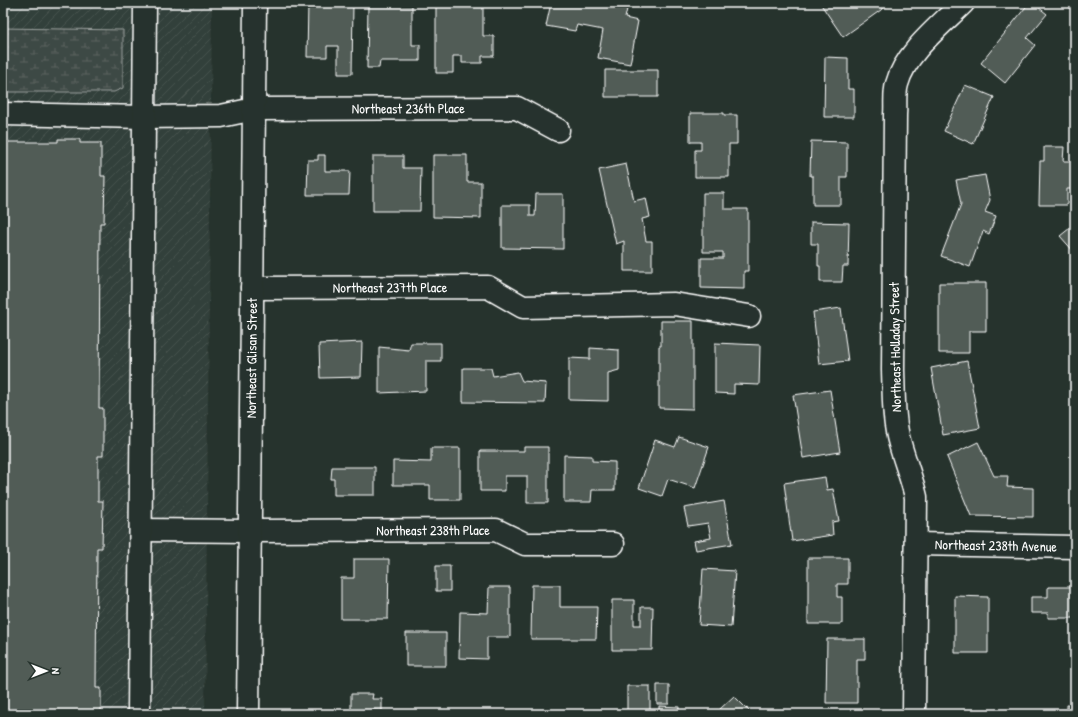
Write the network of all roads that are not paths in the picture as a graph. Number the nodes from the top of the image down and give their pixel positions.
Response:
1 (145, 3) edge
2 (255, 3) edge
3 (963, 3) edge
4 (254, 109) junction
5 (3, 114) edge
6 (144, 117) junction
7 (558, 130) dead end
8 (252, 288) junction
9 (748, 316) dead end
10 (141, 530) junction
11 (250, 531) junction
12 (613, 544) dead end
13 (916, 544) junction
14 (1075, 547) edge
15 (139, 714) edge
16 (248, 714) edge
17 (914, 714) edge

1 - 6 street
2 - 4 street, Northeast Glisan Street
3 - 13 street, Northeast Holladay Street
4 - 6 street, Northeast 236th Place
4 - 7 street, Northeast 236th Place
4 - 8 street, Northeast Glisan Street
5 - 6 street, Northeast 236th Place
6 - 10 street
8 - 9 street, Northeast 237th Place
8 - 11 street, Northeast Glisan Street
10 - 11 street, Northeast 238th Place
10 - 15 street
11 - 12 street, Northeast 238th Place
11 - 16 street, Northeast Glisan Street
13 - 14 street, Northeast 238th Avenue
13 - 17 street, Northeast Holladay Street

